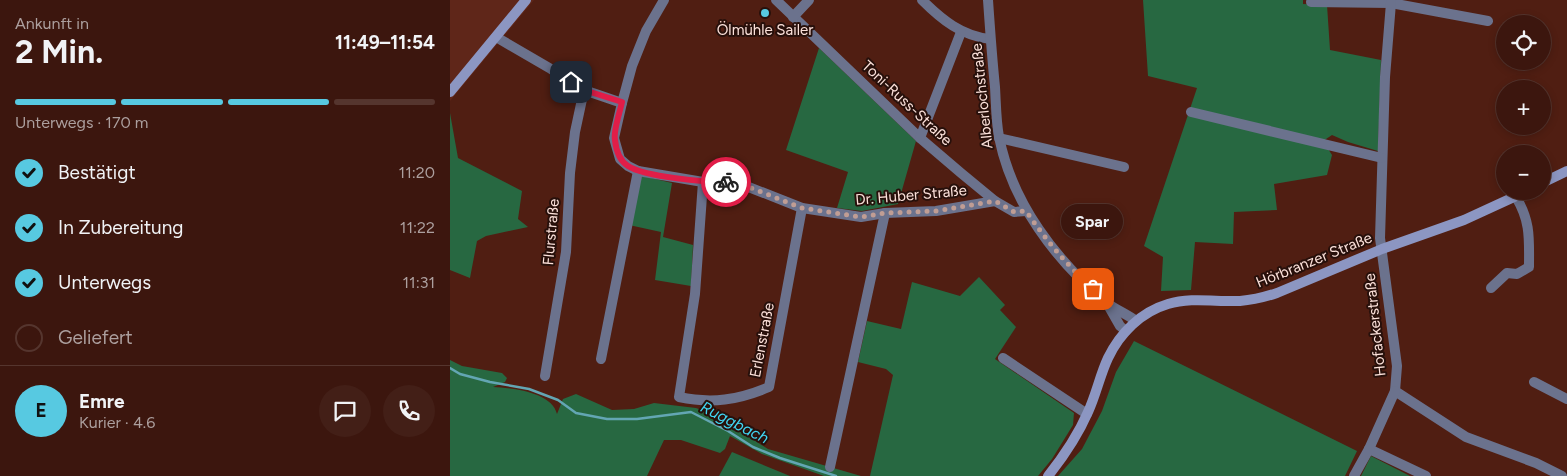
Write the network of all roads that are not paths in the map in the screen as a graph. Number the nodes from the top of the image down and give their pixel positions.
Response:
1 (526, 0) edge
2 (664, 0) edge
3 (776, 0) edge
4 (809, 0) edge
5 (922, 0) edge
6 (988, 0) edge
7 (1311, 2) dead end
8 (1392, 3) junction
9 (793, 17) junction
10 (1488, 21) dead end
11 (961, 32) junction
12 (496, 37) junction
13 (990, 38) junction
14 (584, 90) junction
15 (450, 92) edge
16 (622, 102) junction
17 (1190, 112) dead end
18 (920, 138) junction
19 (999, 138) junction
20 (1382, 158) junction
21 (1124, 167) dead end
22 (638, 171) junction
23 (1567, 171) edge
24 (1551, 179) edge
25 (703, 182) junction
26 (1509, 200) edge
27 (1518, 200) edge
28 (995, 201) junction
29 (802, 208) junction
30 (1026, 211) junction
31 (885, 213) junction
32 (1382, 249) junction
33 (1491, 288) dead end
34 (1108, 304) junction
35 (1136, 321) junction
36 (1126, 332) junction
37 (1003, 358) dead end
38 (601, 359) dead end
39 (545, 376) dead end
40 (1534, 382) dead end
41 (1395, 391) junction
42 (1567, 399) edge
43 (1087, 414) junction
44 (1369, 449) junction
45 (830, 467) dead end
46 (1048, 476) edge
47 (1354, 476) edge
48 (1426, 476) edge
49 (1562, 476) edge

1 - 12 street
2 - 16 street, Dr. Huber Straße
3 - 9 street, Toni-Russ-Straße
4 - 9 street
5 - 11 street
6 - 13 street, Alberlochstraße
7 - 8 street
8 - 10 street
8 - 20 street, Hofackerstraße
9 - 18 street, Toni-Russ-Straße
11 - 13 street
11 - 18 street
12 - 14 street
12 - 15 street
13 - 19 street, Alberlochstraße
14 - 16 street
14 - 39 street, Flurstraße
16 - 22 street, Dr. Huber Straße
17 - 20 street
18 - 28 street, Toni-Russ-Straße
19 - 21 street
19 - 30 street, Alberlochstraße
20 - 32 street, Hofackerstraße
22 - 25 street, Dr. Huber Straße
22 - 38 street
23 - 24 street
25 - 29 street, Dr. Huber Straße
25 - 29 street, Erlenstraße
26 - 32 street, Hörbranzer Straße
27 - 33 street
28 - 30 street, Toni-Russ-Straße
28 - 31 street, Dr. Huber Straße
29 - 31 street, Dr. Huber Straße
30 - 34 street, Alberlochstraße
31 - 45 street
32 - 35 street, Hörbranzer Straße
32 - 41 street, Hofackerstraße
34 - 35 street, Alberlochstraße
34 - 36 street, Alberlochstraße
35 - 36 street, Hörbranzer Straße
36 - 43 street, Hörbranzer Straße
37 - 43 street
40 - 42 street
41 - 44 street
41 - 49 street, Hofackerstraße
43 - 46 street, Hörbranzer Straße
44 - 47 street
44 - 48 street

